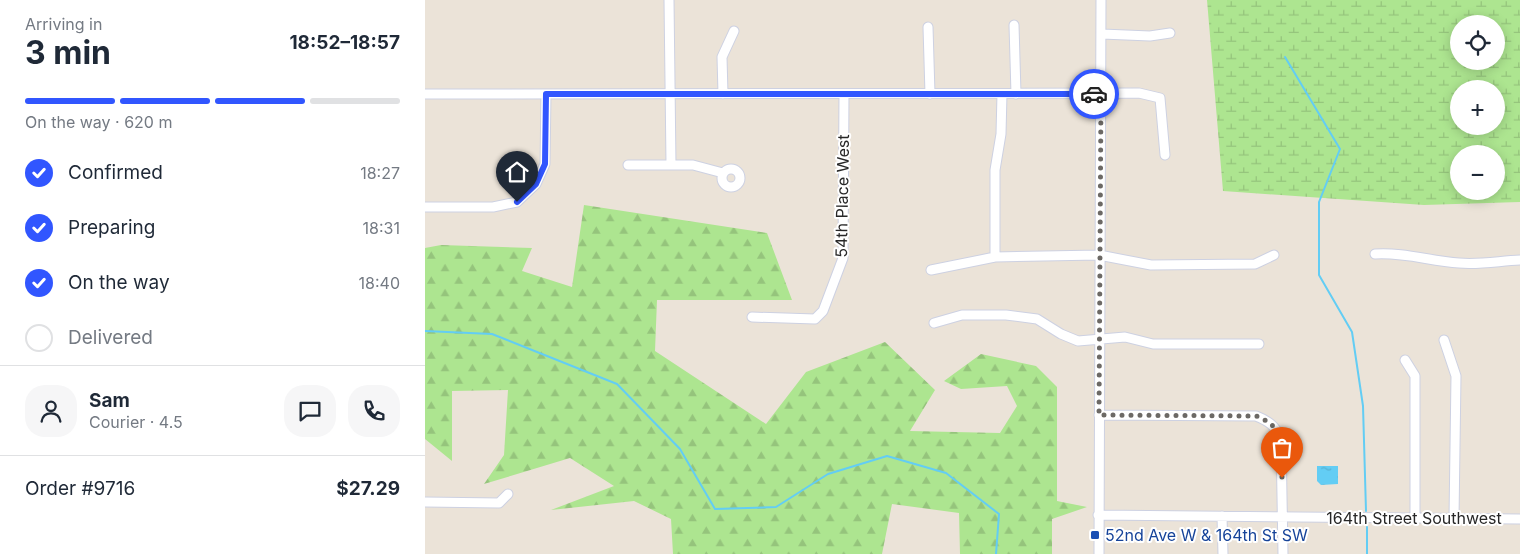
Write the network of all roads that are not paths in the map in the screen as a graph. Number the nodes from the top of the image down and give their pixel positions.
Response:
1 (669, 0) edge
2 (1101, 0) edge
3 (1014, 25) dead end
4 (929, 27) dead end
5 (734, 31) dead end
6 (1170, 32) dead end
7 (1102, 34) junction
8 (425, 94) edge
9 (546, 94) junction
10 (671, 94) junction
11 (723, 94) junction
12 (844, 94) junction
13 (930, 94) junction
14 (1002, 94) junction
15 (1016, 94) junction
16 (1101, 94) junction
17 (1165, 156) dead end
18 (671, 164) junction
19 (628, 165) dead end
20 (723, 173) dead end
21 (425, 207) edge
22 (1375, 254) dead end
23 (1099, 255) junction
24 (1274, 255) dead end
25 (995, 257) junction
26 (1520, 260) edge
27 (931, 270) dead end
28 (752, 316) dead end
29 (934, 323) dead end
30 (1444, 340) dead end
31 (1099, 341) junction
32 (1259, 344) dead end
33 (1405, 360) dead end
34 (1099, 415) junction
35 (508, 494) dead end
36 (425, 502) edge
37 (1098, 515) junction
38 (1222, 516) junction
39 (1282, 517) junction
40 (1415, 518) junction
41 (1455, 518) junction
42 (1520, 519) edge
43 (1099, 554) edge
44 (1223, 554) edge
45 (1283, 554) edge

1 - 10 street
2 - 7 street
3 - 15 street
4 - 13 street
5 - 11 street
6 - 7 street
7 - 16 street
8 - 9 street
9 - 10 street
9 - 21 street
10 - 11 street
10 - 18 street
11 - 12 street
12 - 13 street
12 - 28 street, 54th Place West
13 - 14 street
14 - 15 street
14 - 25 street
15 - 16 street
16 - 17 street
16 - 23 street
18 - 19 street
18 - 20 street
22 - 26 street
23 - 24 street
23 - 25 street
23 - 31 street
25 - 27 street
29 - 31 street
30 - 41 street
31 - 32 street
31 - 34 street
33 - 40 street
34 - 37 street
34 - 39 street
35 - 36 street
37 - 38 street, 164th Street Southwest
37 - 43 street
38 - 39 street, 164th Street Southwest
38 - 44 street
39 - 40 street, 164th Street Southwest
39 - 45 street
40 - 41 street, 164th Street Southwest
41 - 42 street, 164th Street Southwest

